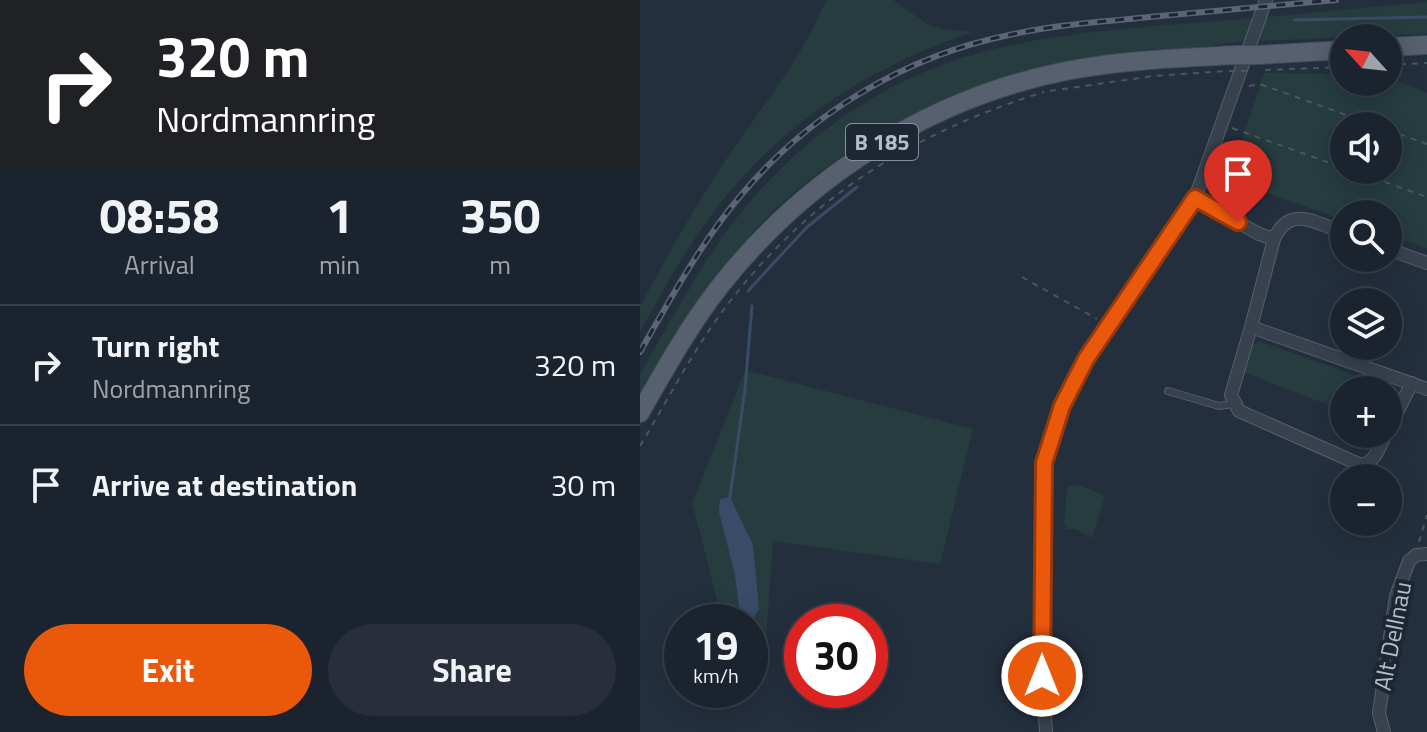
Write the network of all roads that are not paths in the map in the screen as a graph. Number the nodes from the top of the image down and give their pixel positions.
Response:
1 (1266, 0) edge
2 (1427, 45) edge
3 (1402, 46) edge
4 (1330, 52) edge
5 (1195, 198) junction
6 (1330, 228) edge
7 (1274, 239) junction
8 (1402, 254) edge
9 (1427, 263) edge
10 (1251, 327) junction
11 (1412, 383) junction
12 (1427, 389) edge
13 (1168, 391) dead end
14 (1402, 403) edge
15 (1233, 404) junction
16 (640, 413) edge
17 (1378, 448) edge
18 (1423, 554) edge
19 (1046, 732) edge
20 (1384, 732) edge

1 - 5 street
2 - 3 main road
4 - 16 main road, B 185, bridge
5 - 7 street
5 - 19 street
6 - 7 street
7 - 10 street
8 - 9 street
10 - 11 street
10 - 15 street
11 - 12 street
11 - 14 street
13 - 15 lane
15 - 17 street
18 - 20 street, Alt Dellnau

